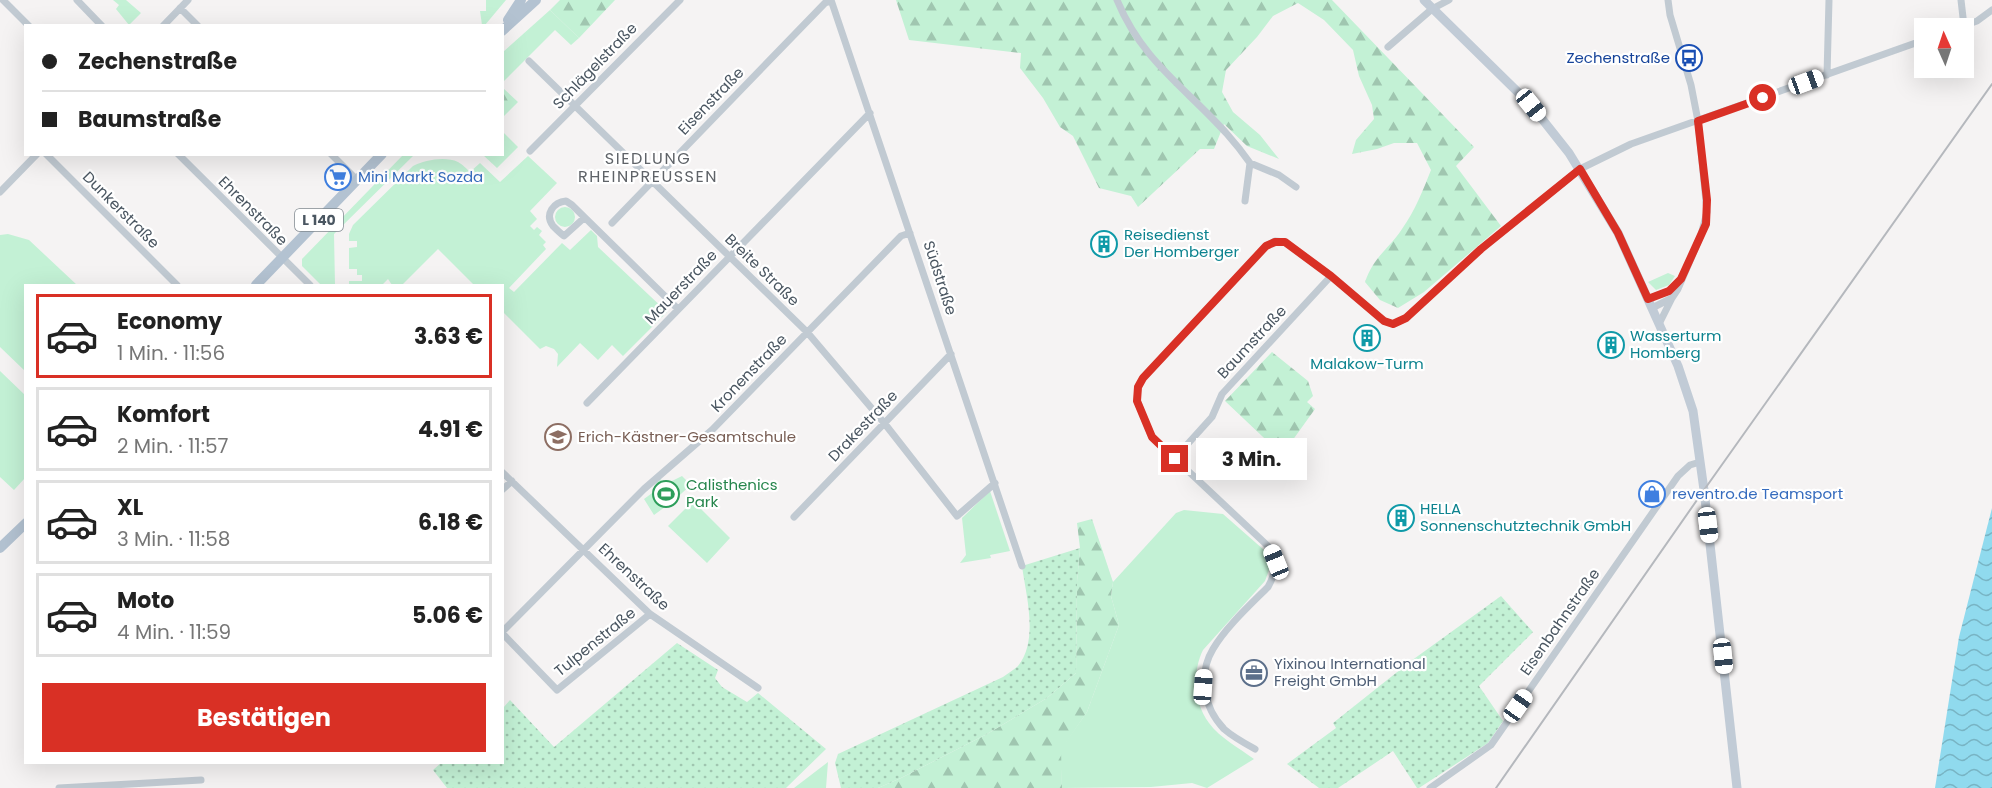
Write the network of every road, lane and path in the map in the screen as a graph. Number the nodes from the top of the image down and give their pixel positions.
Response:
1 (3, 0) edge
2 (76, 0) edge
3 (188, 0) edge
4 (521, 0) edge
5 (536, 0) edge
6 (680, 0) edge
7 (831, 0) edge
8 (1118, 0) edge
9 (1424, 0) edge
10 (1449, 0) edge
11 (1668, 0) edge
12 (1828, 0) edge
13 (1961, 0) edge
14 (180, 8) junction
15 (1432, 9) junction
16 (1992, 10) edge
17 (1960, 18) edge
18 (1974, 22) edge
19 (27, 24) edge
20 (100, 24) edge
21 (165, 24) edge
22 (196, 24) edge
23 (504, 27) edge
24 (504, 28) edge
25 (1914, 44) edge
26 (1388, 47) dead end
27 (529, 61) dead end
28 (1827, 75) junction
29 (575, 106) junction
30 (870, 113) junction
31 (1698, 121) junction
32 (530, 151) dead end
33 (35, 156) edge
34 (48, 156) edge
35 (180, 156) edge
36 (332, 156) edge
37 (380, 156) edge
38 (1250, 163) junction
39 (1580, 169) junction
40 (357, 180) junction
41 (652, 181) junction
42 (1296, 187) dead end
43 (0, 192) edge
44 (1245, 201) dead end
45 (584, 218) junction
46 (612, 223) dead end
47 (910, 233) junction
48 (729, 257) junction
49 (282, 259) junction
50 (1331, 276) junction
51 (1681, 279) junction
52 (176, 284) edge
53 (257, 284) edge
54 (309, 284) edge
55 (1672, 298) junction
56 (1650, 303) junction
57 (678, 309) junction
58 (1659, 324) junction
59 (807, 332) junction
60 (951, 354) junction
61 (586, 403) dead end
62 (885, 424) junction
63 (1175, 459) junction
64 (1700, 462) junction
65 (504, 474) edge
66 (512, 481) junction
67 (995, 483) junction
68 (504, 488) edge
69 (794, 517) dead end
70 (24, 525) edge
71 (0, 548) edge
72 (584, 549) junction
73 (1022, 566) dead end
74 (650, 614) junction
75 (504, 630) edge
76 (504, 634) edge
77 (758, 688) dead end
78 (1255, 749) dead end
79 (201, 780) dead end
80 (59, 788) edge
81 (1431, 788) edge
82 (1737, 788) edge

1 - 19 street
2 - 20 street
3 - 14 street
4 - 23 main road
5 - 24 main road
6 - 29 street, Schlägelstraße
7 - 30 street, Südstraße
7 - 41 street, Eisenstraße
8 - 38 street
9 - 15 main road
10 - 15 street
11 - 31 street
12 - 28 street
13 - 17 street
14 - 21 street
14 - 22 street
15 - 26 street
15 - 39 main road
16 - 18 street
25 - 28 street
27 - 29 street, Breite Straße
28 - 31 street
29 - 32 street, Schlägelstraße
29 - 41 street, Breite Straße
30 - 47 street, Südstraße
30 - 48 street, Mauerstraße
31 - 39 street
31 - 51 street
33 - 43 street
34 - 52 street, Dunkerstraße
35 - 49 street, Ehrenstraße
36 - 40 street
37 - 40 main road, L 140
38 - 42 street
38 - 44 street
39 - 50 street
39 - 56 main road
40 - 49 main road, L 140
41 - 46 street, Eisenstraße
41 - 48 street, Breite Straße
45 - 45 street
45 - 57 street
47 - 59 street, Kronenstraße
47 - 60 street, Südstraße
48 - 57 street, Mauerstraße
48 - 59 street, Breite Straße
49 - 53 main road, L 140
49 - 54 street, Ehrenstraße
50 - 63 street, Baumstraße
50 - 63 street
51 - 55 street
51 - 56 street
55 - 56 street
55 - 58 street
56 - 58 main road
57 - 61 street, Mauerstraße
58 - 64 main road
59 - 62 street, Breite Straße
59 - 72 street, Kronenstraße
60 - 62 street, Drakestraße
60 - 67 street, Südstraße
62 - 67 street, Breite Straße
62 - 69 street, Drakestraße
63 - 78 street
64 - 81 street, Eisenbahnstraße
64 - 82 main road
65 - 66 street, Ehrenstraße
66 - 68 street
66 - 72 street, Ehrenstraße
67 - 73 street, Südstraße
70 - 71 main road
72 - 74 street, Ehrenstraße
72 - 75 street, Kronenstraße
74 - 76 street, Tulpenstraße
74 - 77 street, Ehrenstraße
79 - 80 street

